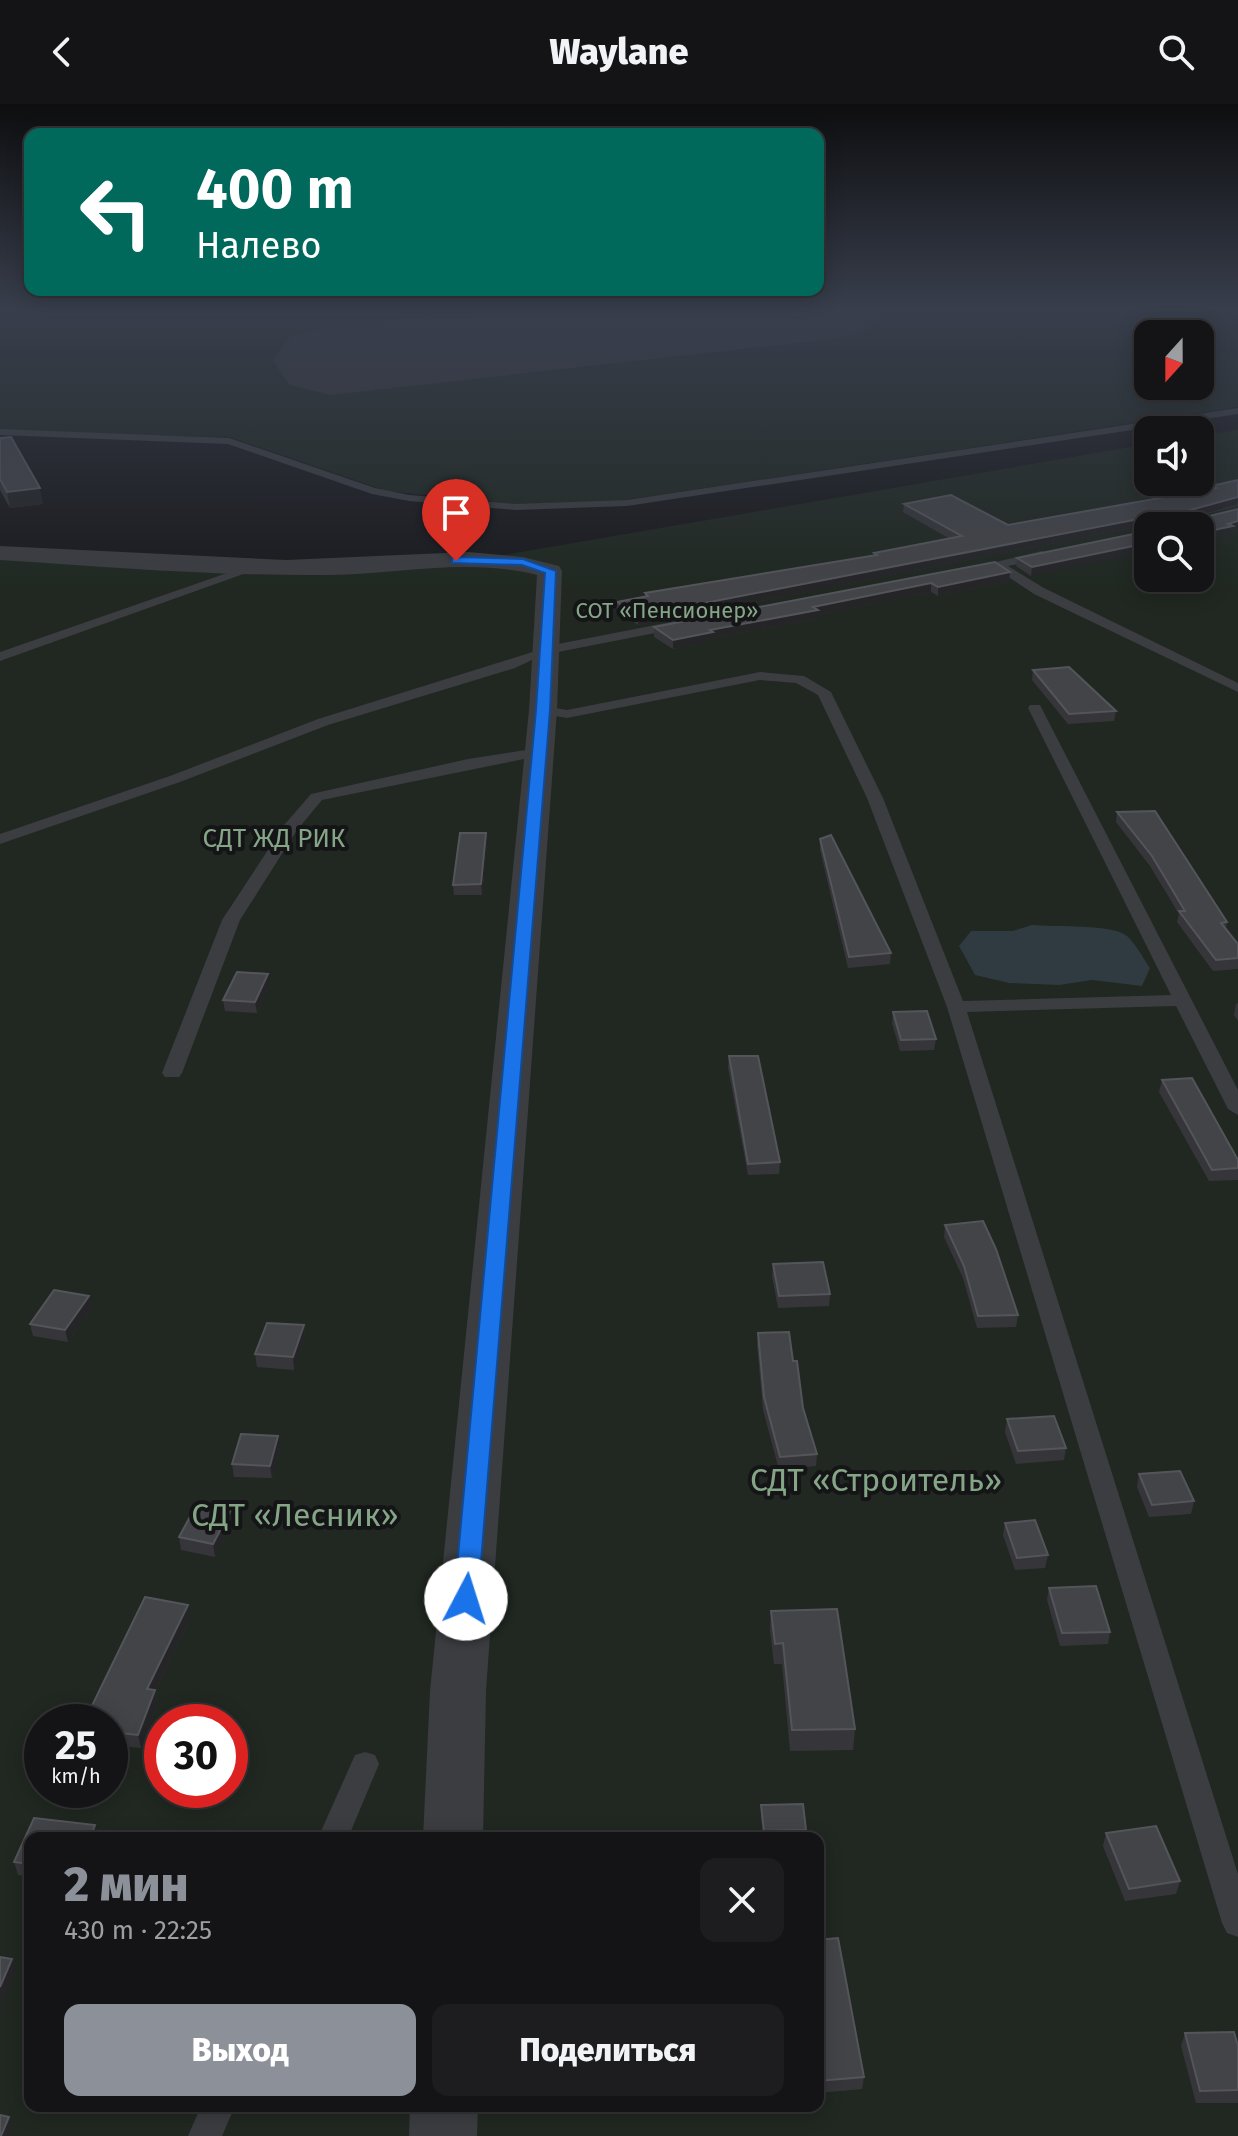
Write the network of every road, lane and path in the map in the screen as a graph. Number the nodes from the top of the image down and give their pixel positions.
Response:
1 (1238, 411) edge
2 (0, 432) edge
3 (1057, 551) edge
4 (0, 553) edge
5 (997, 564) junction
6 (257, 567) junction
7 (951, 573) edge
8 (690, 623) edge
9 (552, 649) junction
10 (0, 657) edge
11 (1238, 688) edge
12 (1035, 708) dead end
13 (543, 710) junction
14 (539, 752) junction
15 (0, 839) edge
16 (1180, 1000) junction
17 (956, 1007) junction
18 (172, 1073) dead end
19 (1238, 1109) edge
20 (365, 1764) dead end
21 (336, 1832) edge
22 (453, 1832) edge
23 (1238, 1923) edge
24 (215, 2112) edge
25 (444, 2112) edge
26 (205, 2136) edge
27 (443, 2136) edge

1 - 2 lane
3 - 5 lane
4 - 6 street
5 - 7 lane
5 - 11 lane
6 - 9 street
6 - 10 lane
8 - 9 lane
9 - 13 street
9 - 15 lane
12 - 16 lane
13 - 14 street
13 - 17 lane
14 - 18 lane
14 - 22 street
16 - 17 lane
16 - 19 lane
17 - 23 lane
20 - 21 lane
24 - 26 lane
25 - 27 street

